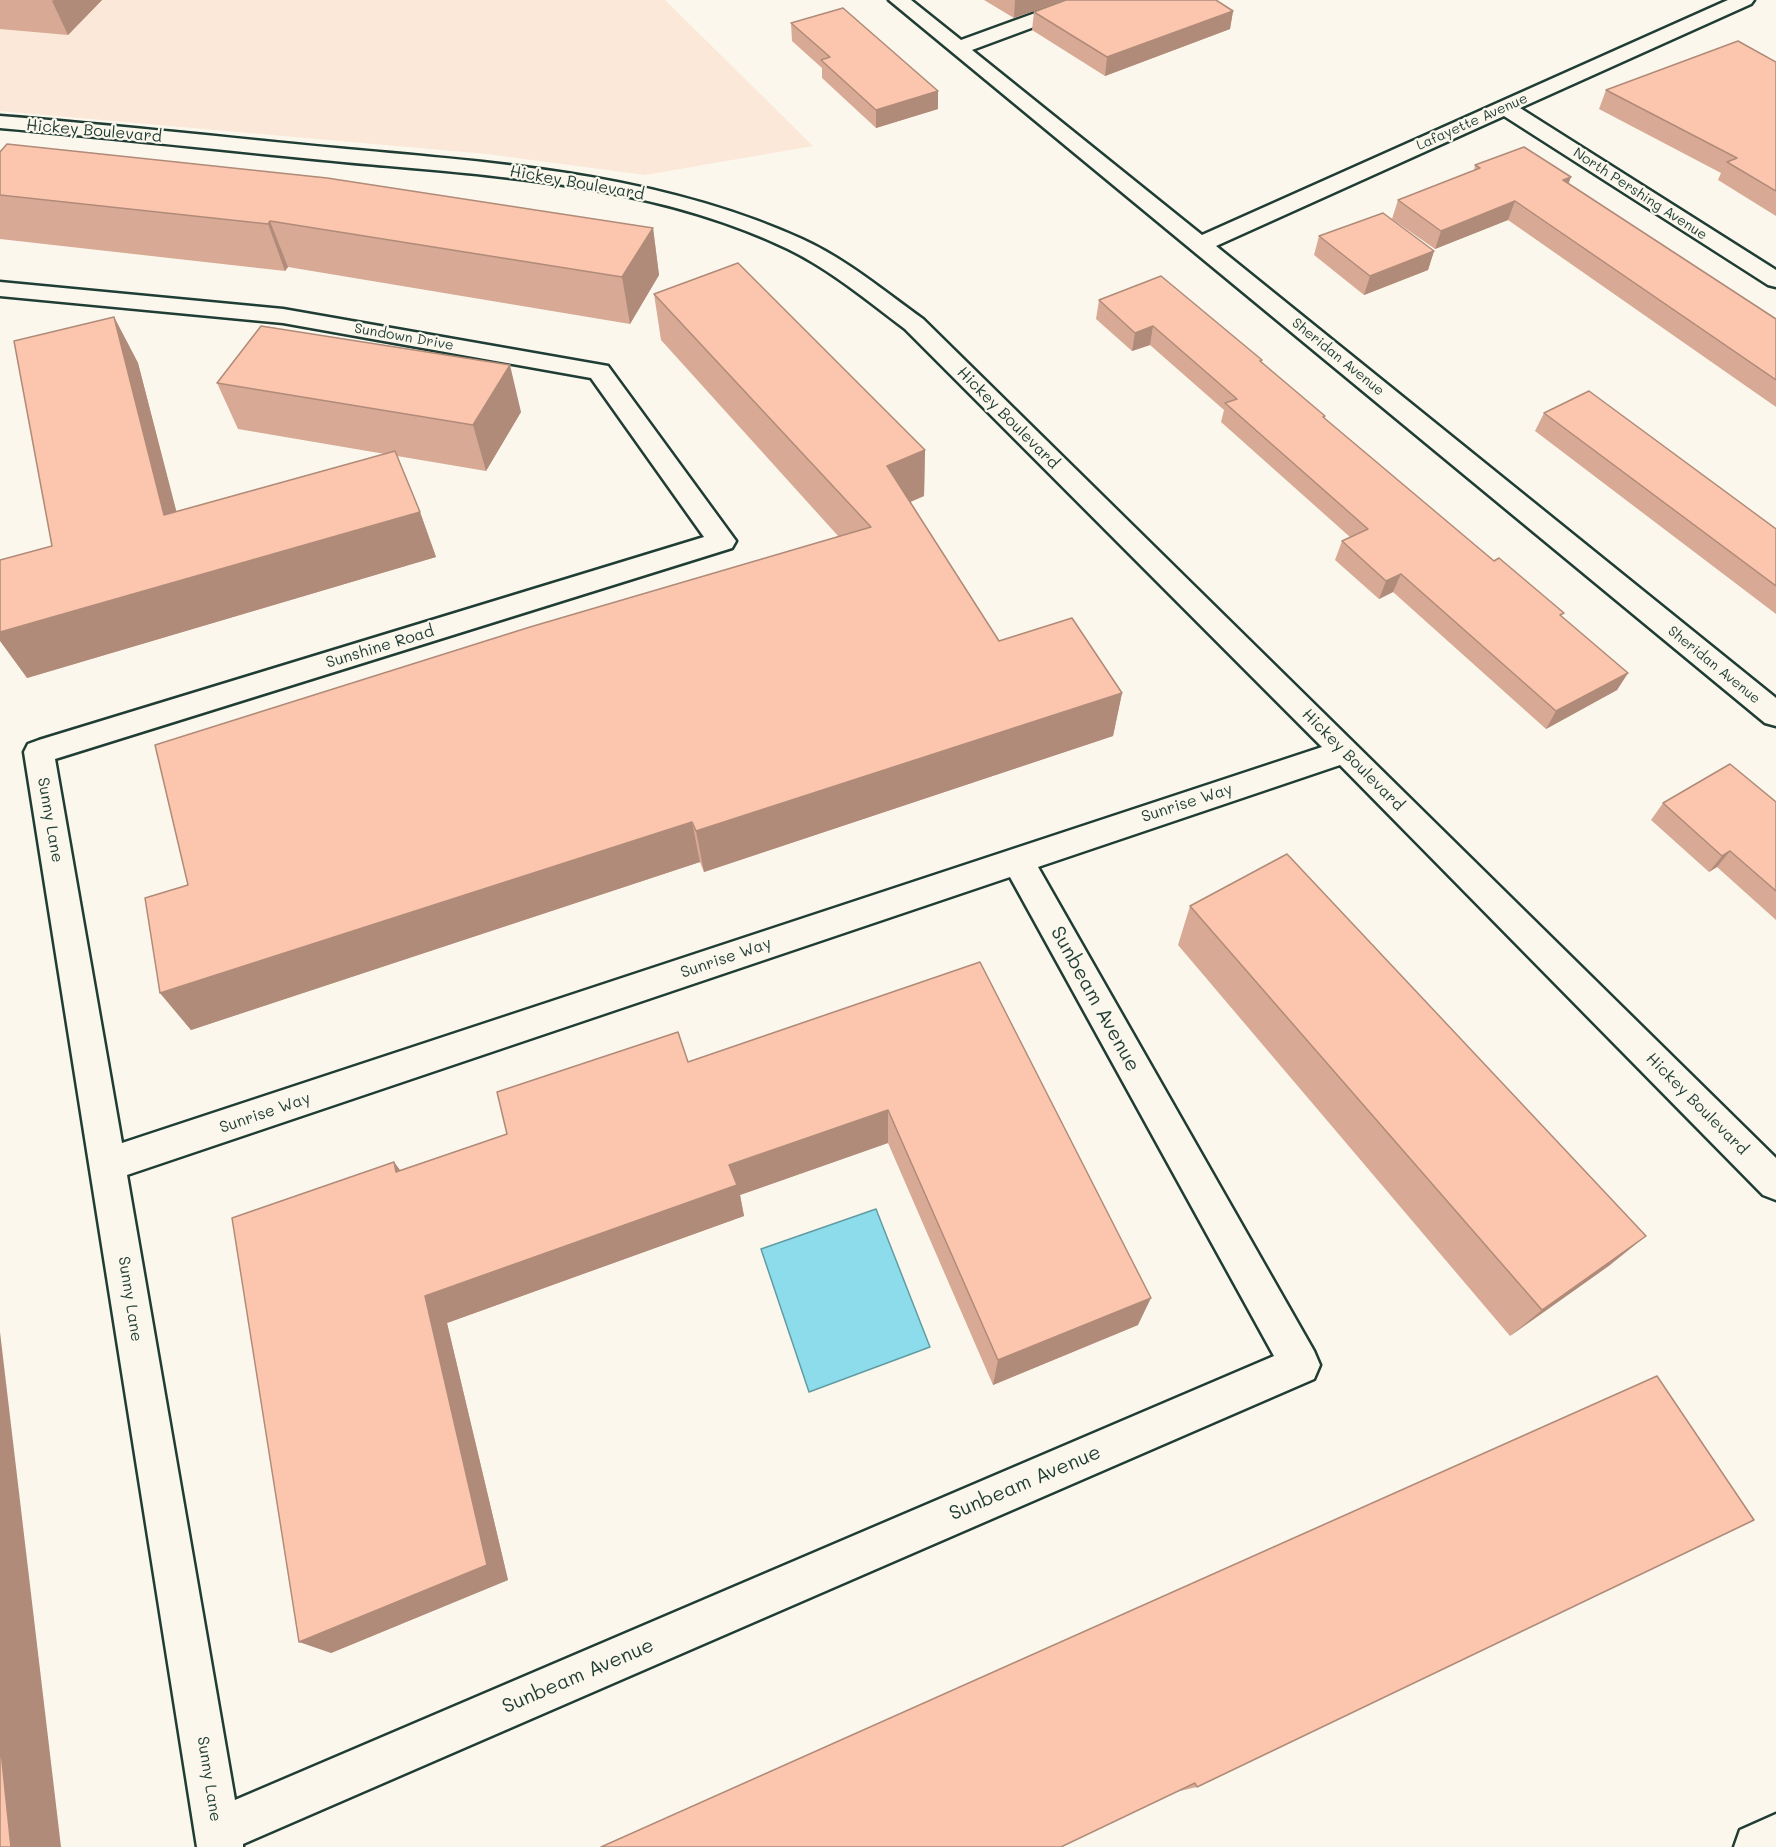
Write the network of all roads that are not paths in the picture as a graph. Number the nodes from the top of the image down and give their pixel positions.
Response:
1 (899, 0) edge
2 (1089, 0) edge
3 (1744, 0) edge
4 (958, 48) junction
5 (1504, 107) junction
6 (0, 122) edge
7 (1200, 245) junction
8 (1776, 280) edge
9 (0, 289) edge
10 (722, 541) joint
11 (1776, 715) edge
12 (1345, 751) junction
13 (39, 752) joint
14 (1017, 860) junction
15 (108, 1166) junction
16 (1776, 1184) edge
17 (1776, 1837) edge
18 (219, 1839) edge
19 (1757, 1847) edge

1 - 4 street, Sheridan Avenue
2 - 4 street
3 - 5 street, Lafayette Avenue
4 - 7 street, Sheridan Avenue
5 - 7 street, Lafayette Avenue
5 - 8 street, North Pershing Avenue
6 - 12 street, Hickey Boulevard
7 - 11 street, Sheridan Avenue
9 - 10 street, Sundown Drive
10 - 13 street, Sunshine Road
12 - 14 street, Sunrise Way
12 - 16 street, Hickey Boulevard
13 - 15 street, Sunny Lane
14 - 15 street, Sunrise Way
14 - 18 street, Sunbeam Avenue
15 - 18 street, Sunny Lane
17 - 19 street

